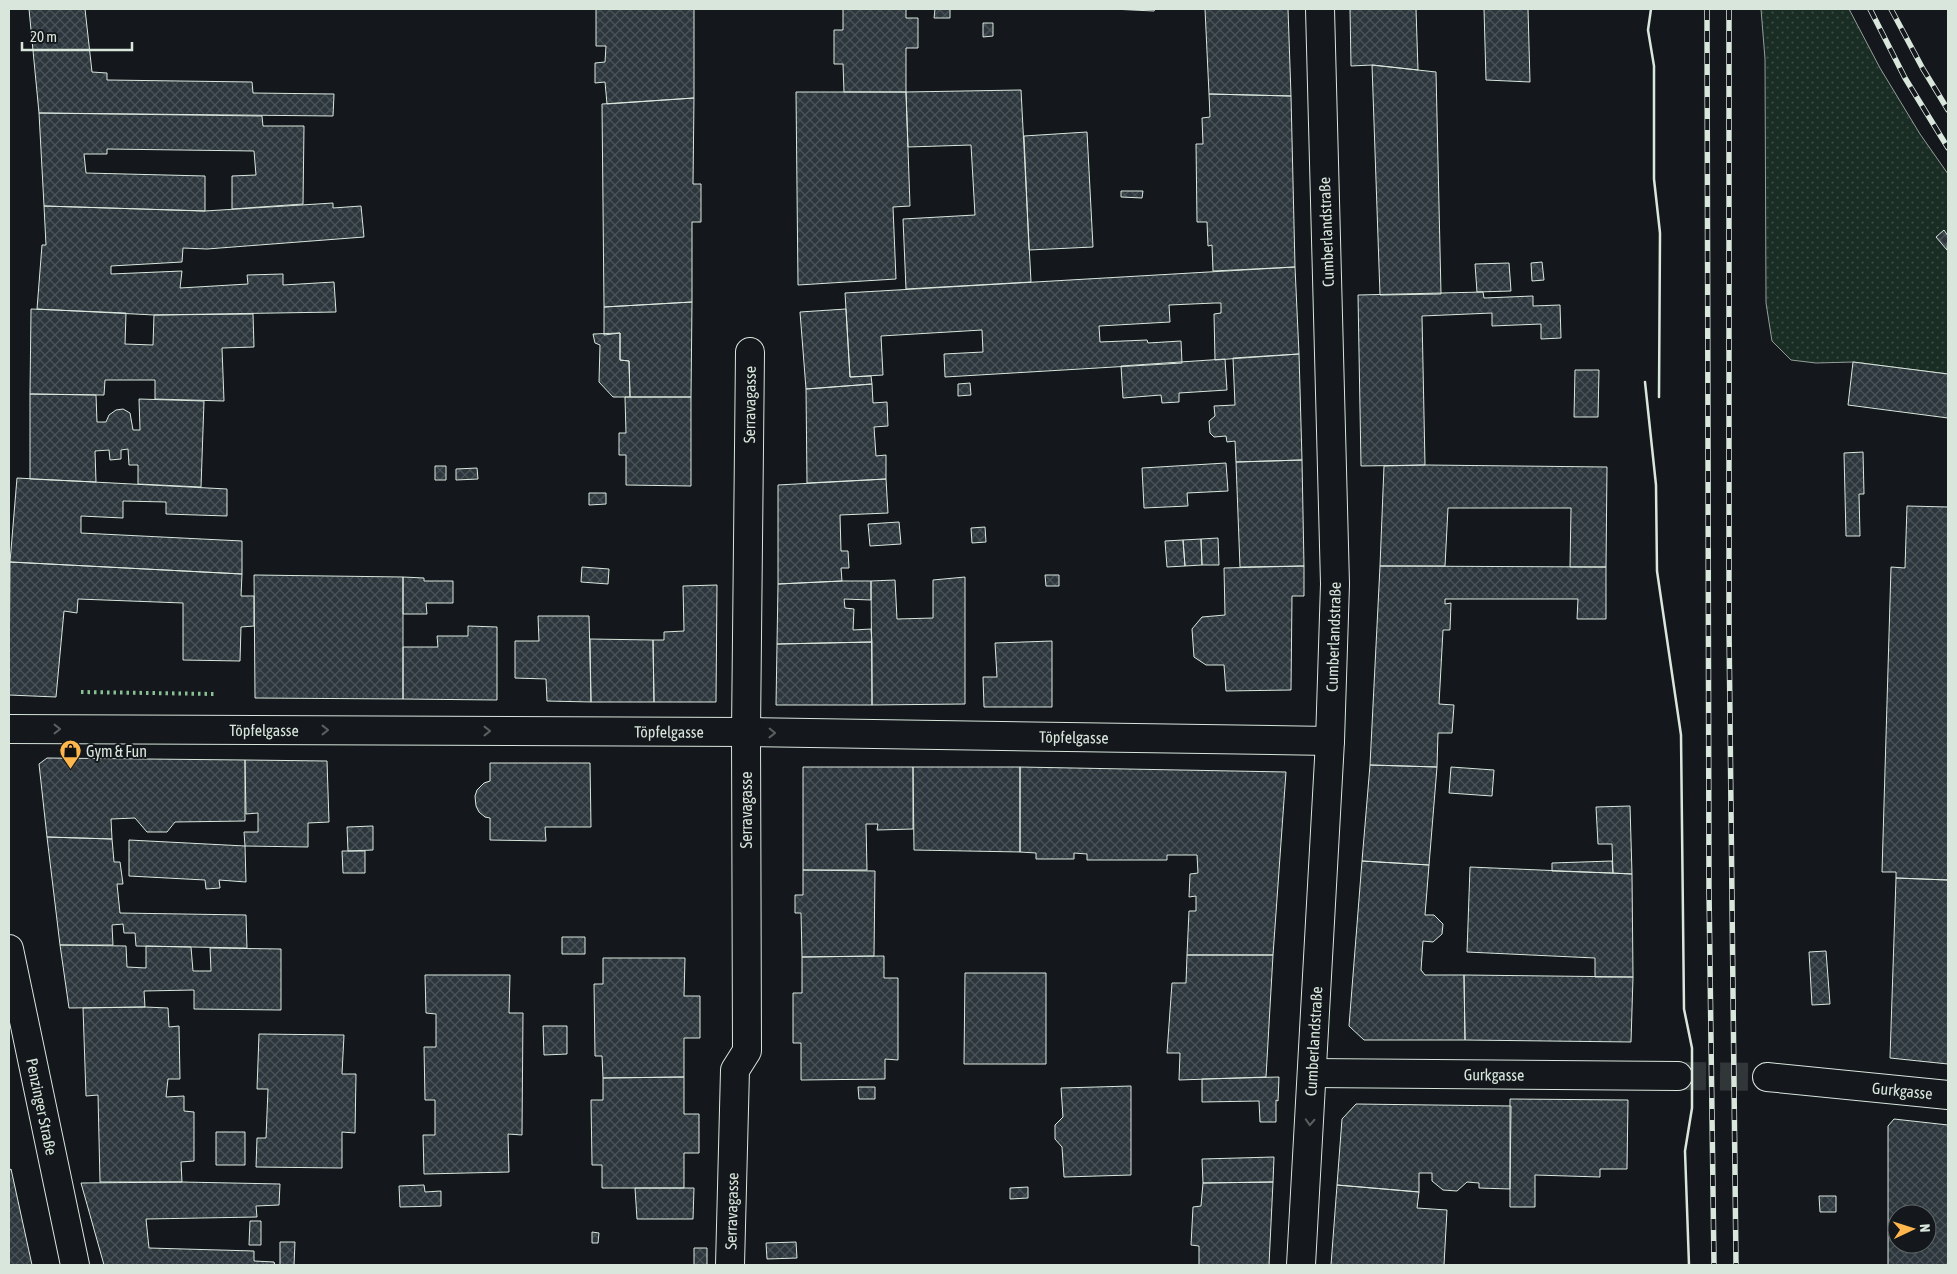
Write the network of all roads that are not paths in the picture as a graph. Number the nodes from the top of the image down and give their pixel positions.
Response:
1 (1320, 9) edge
2 (750, 352) dead end
3 (9, 729) edge
4 (746, 732) junction
5 (1330, 742) junction
6 (9, 949) edge
7 (1312, 1073) junction
8 (1678, 1076) tunnel mouth
9 (1768, 1078) tunnel mouth
10 (1948, 1095) edge
11 (75, 1265) edge
12 (730, 1265) edge
13 (1301, 1265) edge

1 - 5 street, Cumberlandstraße
2 - 4 street, Serravagasse
3 -> 4 street, Töpfelgasse
4 -> 5 street, Töpfelgasse
4 - 12 street, Serravagasse
5 - 7 street, Cumberlandstraße
6 - 11 street, Penzinger Straße
7 - 8 street, Gurkgasse
7 -> 13 street, Cumberlandstraße
9 - 10 street, Gurkgasse

